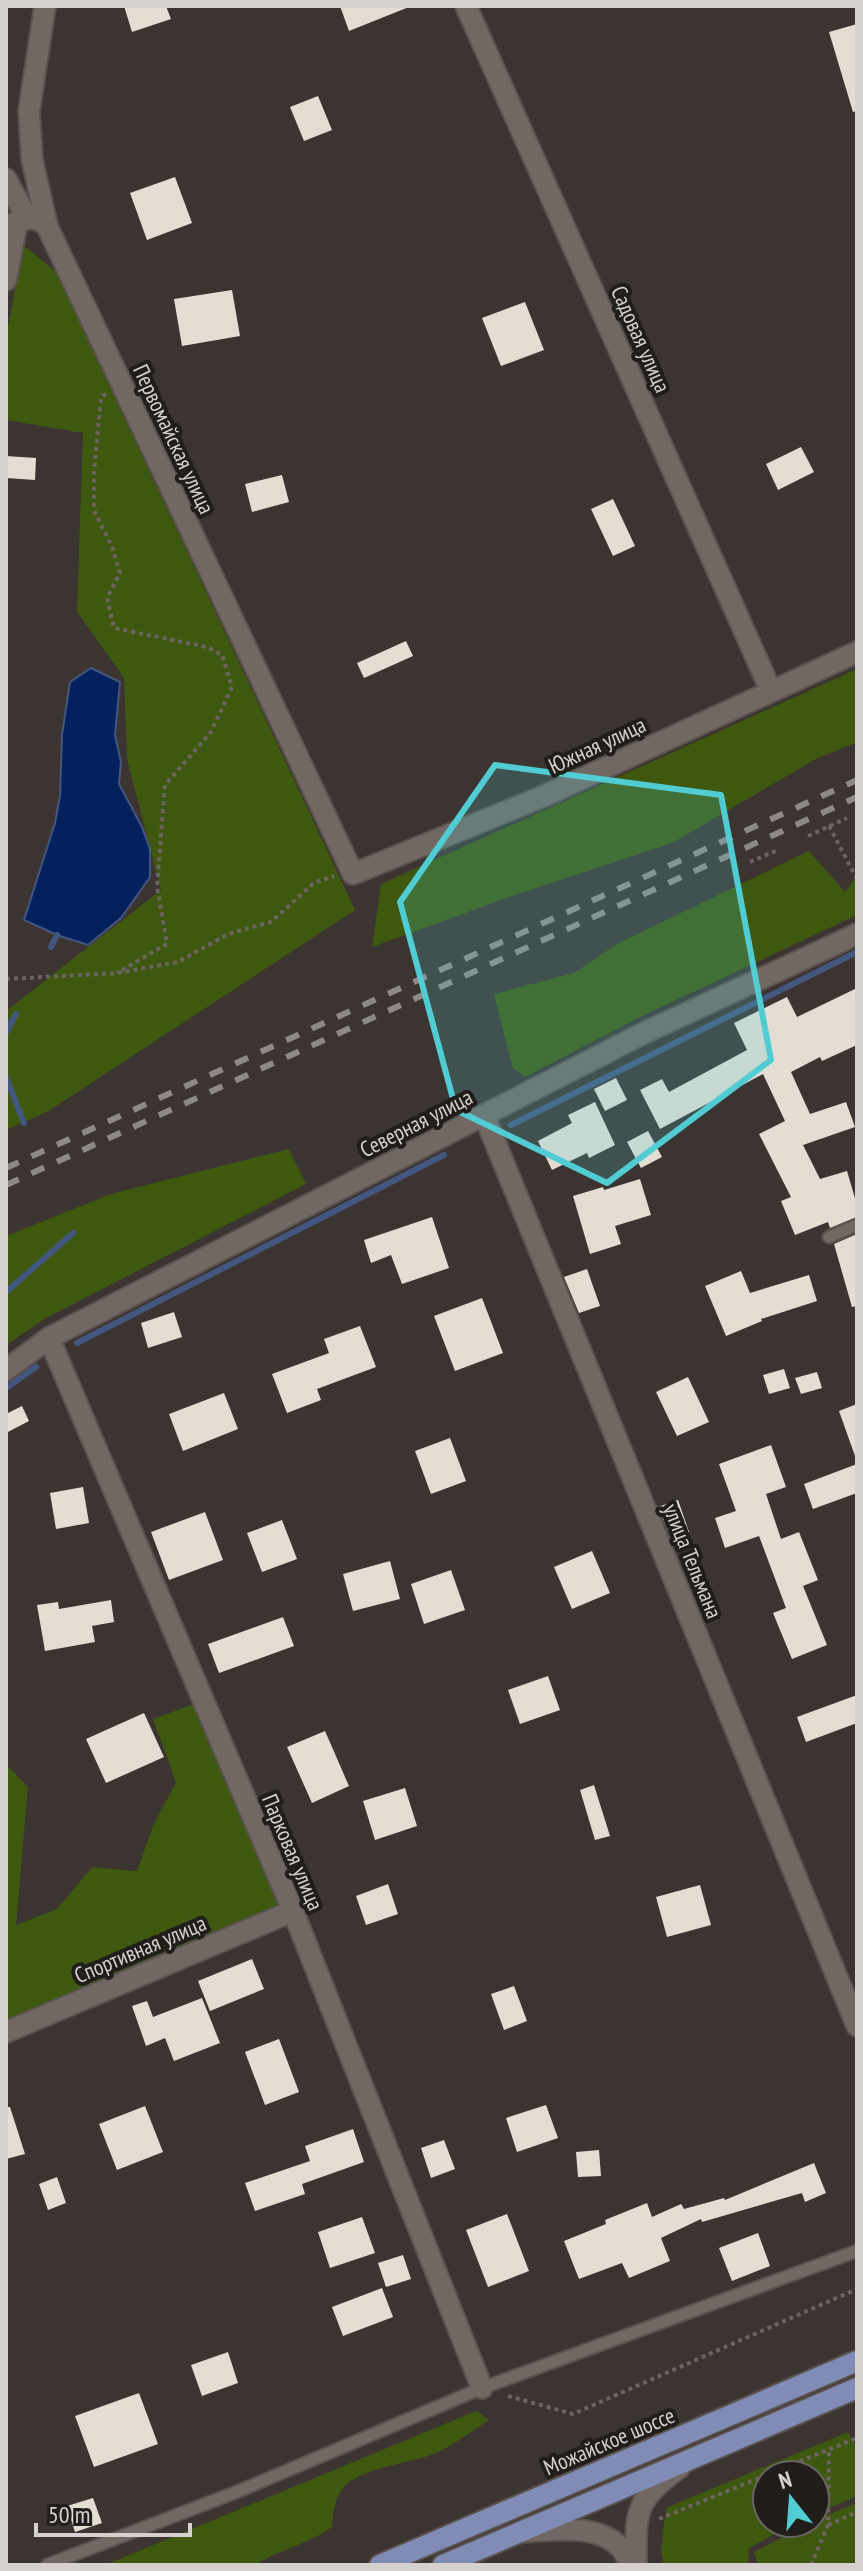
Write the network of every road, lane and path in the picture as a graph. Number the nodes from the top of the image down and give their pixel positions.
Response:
1 (45, 6) edge
2 (466, 6) edge
3 (6, 179) edge
4 (24, 223) edge
5 (6, 280) edge
6 (121, 384) junction
7 (857, 652) edge
8 (771, 691) junction
9 (847, 818) dead end
10 (829, 826) junction
11 (808, 836) dead end
12 (778, 850) dead end
13 (750, 862) dead end
14 (353, 874) junction
15 (857, 879) edge
16 (857, 934) edge
17 (117, 973) junction
18 (6, 979) edge
19 (484, 1115) junction
20 (857, 1225) edge
21 (829, 1237) dead end
22 (49, 1338) junction
23 (6, 1370) edge
24 (293, 1911) junction
25 (857, 2026) edge
26 (6, 2032) edge
27 (857, 2251) edge
28 (857, 2289) edge
29 (857, 2361) edge
30 (482, 2388) junction
31 (857, 2388) edge
32 (857, 2438) edge
33 (829, 2449) junction
34 (829, 2459) edge
35 (687, 2462) junction
36 (857, 2512) edge
37 (831, 2524) edge
38 (636, 2528) junction
39 (519, 2533) junction
40 (822, 2539) edge
41 (47, 2565) edge
42 (380, 2565) edge
43 (443, 2565) edge
44 (633, 2565) edge
45 (811, 2565) edge

1 - 4 street, Первомайская улица
2 - 8 street, Садовая улица
3 - 4 street
4 - 5 street
4 - 6 street, Первомайская улица
6 - 14 street, Первомайская улица
6 - 17 path
7 - 8 street, Южная улица
8 - 14 street, Южная улица
9 - 10 path
10 - 11 path
10 - 15 path
12 - 13 path
14 - 17 path
16 - 19 street, Северная улица
17 - 18 path
19 - 22 street, Северная улица
19 - 25 street, улица Тельмана
20 - 21 lane
22 - 23 street, Северная улица
22 - 24 street, Парковая улица
24 - 26 street, Спортивная улица
24 - 30 street, Парковая улица
27 - 30 lane
28 - 30 path
29 - 42 main road, Можайское шоссе
30 - 41 lane
31 - 35 main road
32 - 33 path
33 - 34 path
33 - 38 path
35 - 38 street
35 - 39 main road
36 - 37 path
38 - 44 street
39 - 43 main road
39 - 44 street
40 - 45 path

